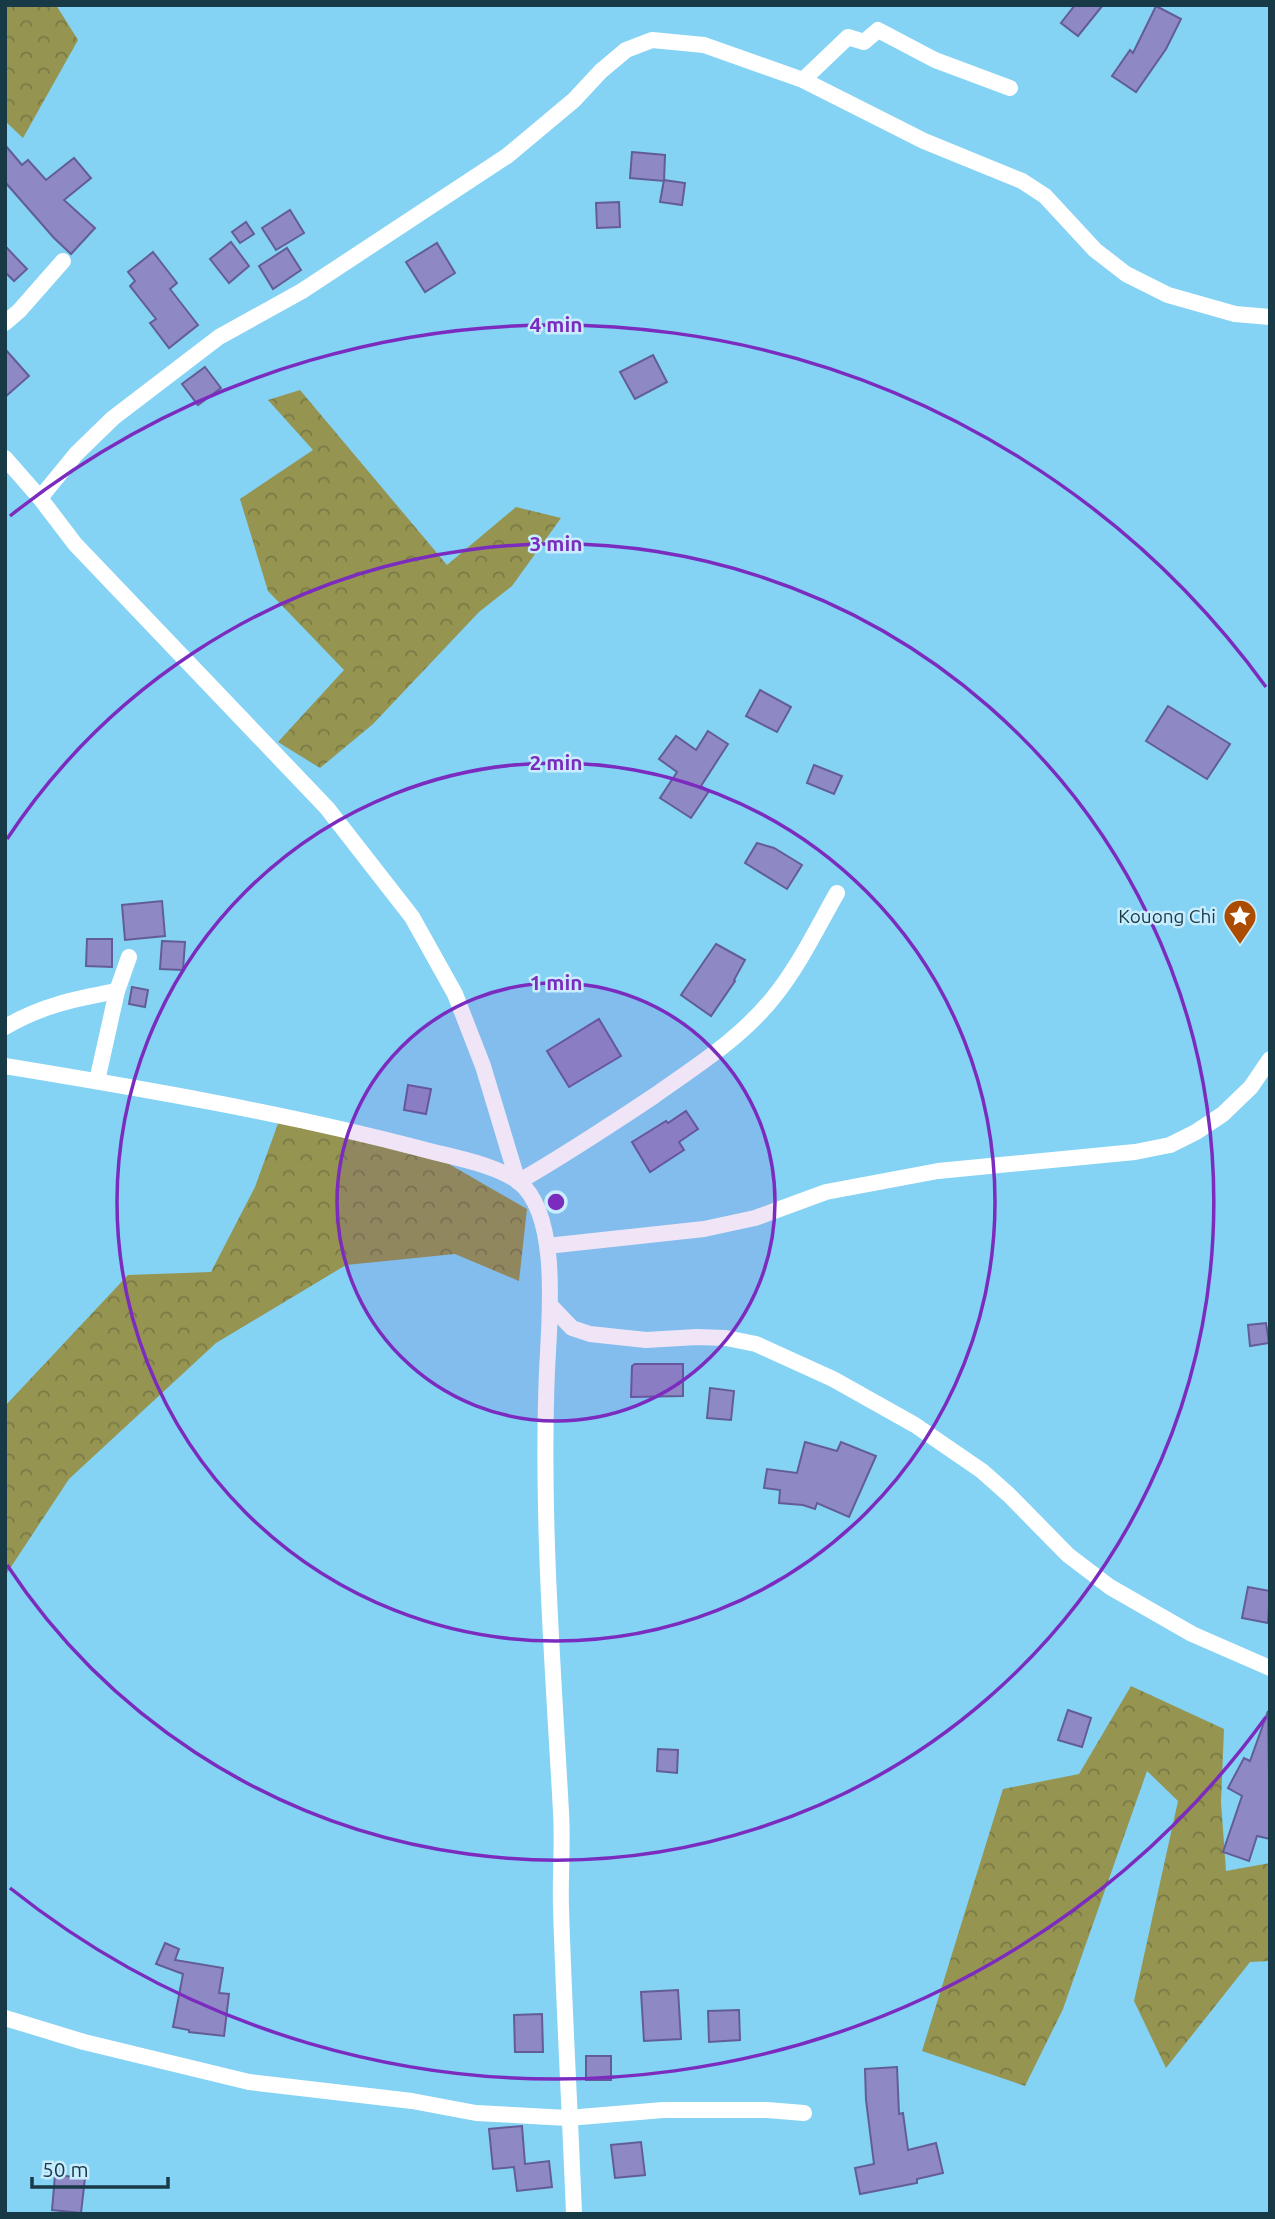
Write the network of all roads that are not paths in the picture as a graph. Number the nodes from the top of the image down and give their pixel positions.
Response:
1 (803, 80) junction
2 (1010, 88) dead end
3 (63, 261) dead end
4 (1270, 317) edge
5 (5, 323) edge
6 (5, 458) edge
7 (40, 498) junction
8 (837, 893) dead end
9 (129, 957) dead end
10 (117, 991) junction
11 (5, 1027) edge
12 (1270, 1059) edge
13 (5, 1066) edge
14 (97, 1081) junction
15 (518, 1182) junction
16 (547, 1247) junction
17 (550, 1305) junction
18 (1270, 1668) edge
19 (5, 2018) edge
20 (804, 2113) dead end
21 (568, 2118) junction
22 (574, 2214) edge

1 - 2 street
1 - 4 street
1 - 7 street
3 - 5 street
6 - 7 street
7 - 15 street
8 - 15 street
9 - 10 street
10 - 11 street
10 - 14 street
12 - 16 street
13 - 14 street
14 - 15 street
15 - 16 street
16 - 17 street
17 - 18 street
17 - 21 street
19 - 21 street
20 - 21 street
21 - 22 street

